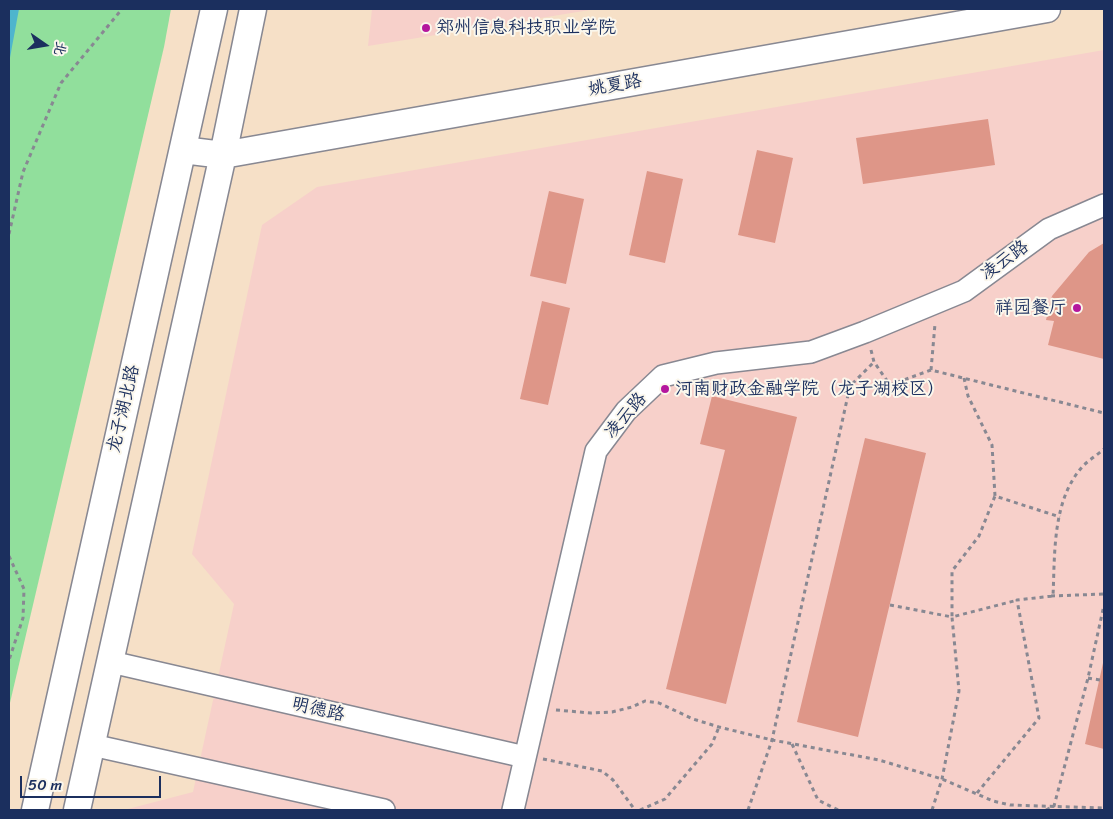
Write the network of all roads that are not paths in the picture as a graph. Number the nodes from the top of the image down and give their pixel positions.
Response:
1 (214, 9) edge
2 (253, 9) edge
3 (1047, 9) edge
4 (183, 150) junction
5 (223, 156) junction
6 (1104, 205) edge
7 (111, 662) junction
8 (92, 745) junction
9 (525, 757) junction
10 (35, 810) edge
11 (77, 810) edge
12 (384, 810) edge
13 (513, 810) edge

1 - 4 street, 龙子湖北路
2 - 5 street
3 - 5 street, 姚夏路
4 - 5 street, 姚夏路
4 - 10 street, 龙子湖北路
5 - 7 street
6 - 9 street, 凌云路
7 - 8 street
7 - 9 street, 明德路
8 - 11 street
8 - 12 street
9 - 13 street, 凌云路

